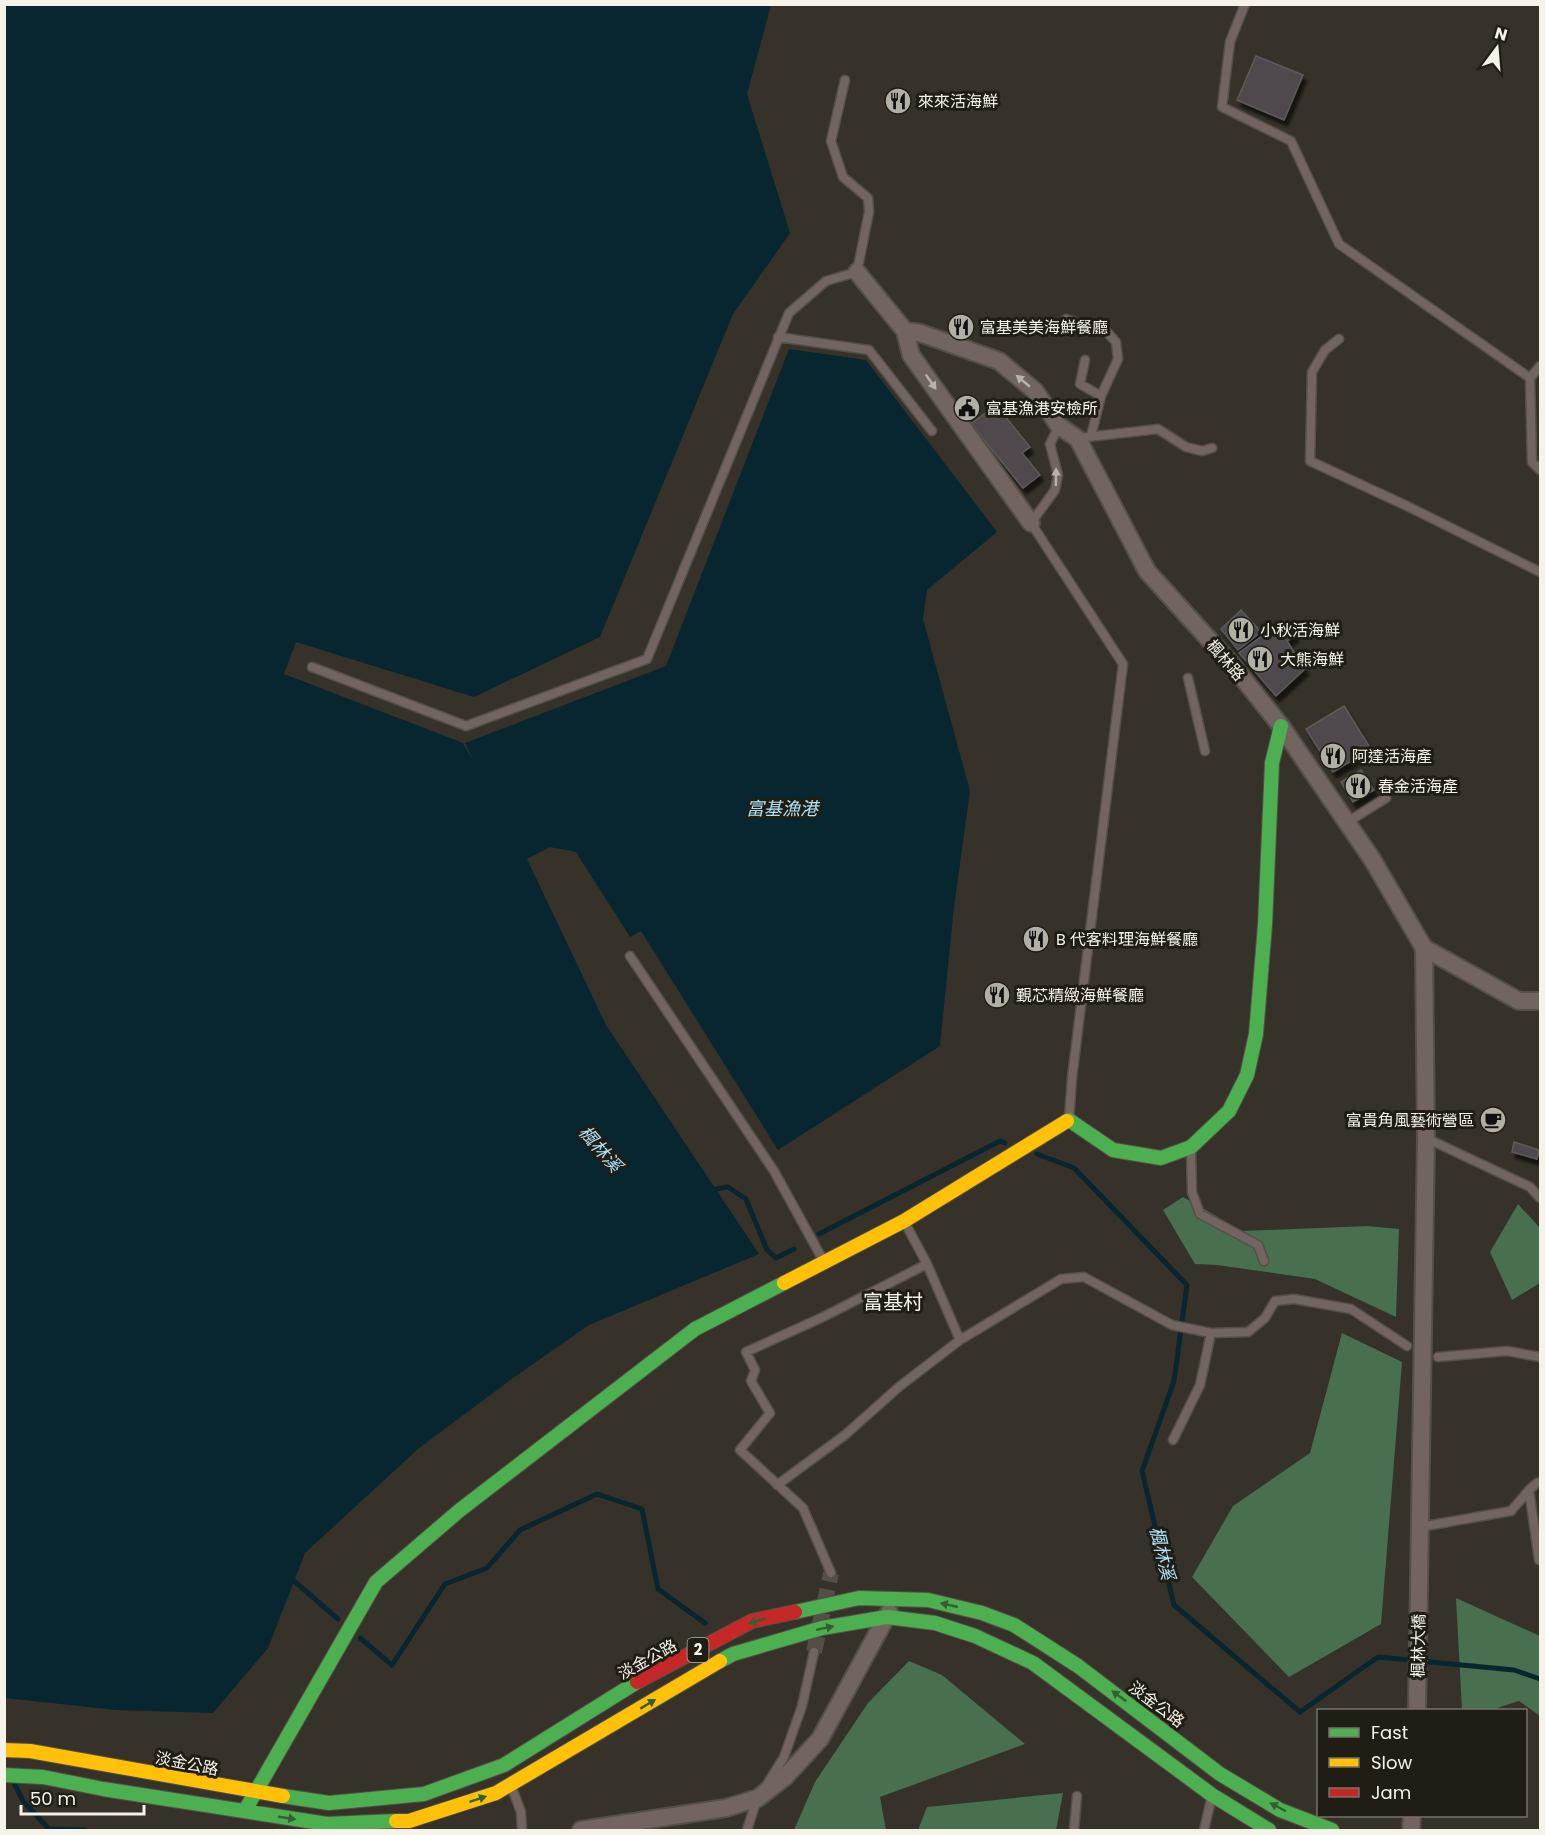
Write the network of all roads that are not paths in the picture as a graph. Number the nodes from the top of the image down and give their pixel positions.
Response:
1 (1245, 4) edge
2 (845, 80) dead end
3 (857, 272) junction
4 (1066, 319) dead end
5 (905, 331) junction
6 (778, 337) junction
7 (1339, 339) dead end
8 (1085, 360) dead end
9 (1540, 366) edge
10 (1530, 378) junction
11 (1101, 396) junction
12 (1059, 426) junction
13 (932, 431) dead end
14 (1085, 438) junction
15 (1212, 448) dead end
16 (1540, 470) edge
17 (1031, 523) junction
18 (1540, 572) edge
19 (312, 667) dead end
20 (1188, 678) dead end
21 (1281, 726) junction
22 (1205, 751) dead end
23 (1386, 798) dead end
24 (1346, 823) junction
25 (1424, 948) junction
26 (630, 956) dead end
27 (1540, 1001) edge
28 (1069, 1120) junction
29 (1426, 1138) junction
30 (1191, 1147) junction
31 (1540, 1198) edge
32 (904, 1221) junction
33 (1264, 1261) dead end
34 (825, 1263) junction
35 (927, 1264) junction
36 (1211, 1333) junction
37 (960, 1340) junction
38 (1407, 1346) dead end
39 (1438, 1357) dead end
40 (1540, 1357) edge
41 (1173, 1440) dead end
42 (1540, 1482) edge
43 (777, 1485) junction
44 (1529, 1490) junction
45 (1419, 1527) junction
46 (1539, 1560) dead end
47 (831, 1573) tunnel mouth
48 (895, 1598) junction
49 (887, 1617) junction
50 (814, 1652) tunnel mouth
51 (1417, 1709) edge
52 (4, 1750) edge
53 (504, 1765) junction
54 (1220, 1774) junction
55 (4, 1775) edge
56 (511, 1785) junction
57 (254, 1792) junction
58 (1212, 1795) junction
59 (1077, 1796) dead end
60 (758, 1798) junction
61 (245, 1812) junction
62 (522, 1830) edge
63 (581, 1830) edge
64 (747, 1830) edge
65 (1074, 1830) edge
66 (1204, 1830) edge
67 (1269, 1830) edge
68 (1332, 1830) edge

1 - 10 lane
2 - 3 lane
3 - 5 street
3 - 6 lane
4 - 11 lane
12 -> 5 street, 楓林路
5 -> 17 street
6 - 13 lane
6 - 19 lane
7 - 18 lane
8 - 11 lane
9 - 10 lane
10 - 16 lane
11 - 14 lane
12 - 14 street, 楓林路
17 -> 12 lane
14 - 15 lane
14 - 21 street, 楓林路
17 - 28 lane
20 - 22 lane
21 - 24 street, 楓林路
21 - 30 main road
23 - 24 lane
24 - 25 street, 楓林路
25 - 27 street
25 - 29 street, 楓林大橋
26 - 34 lane
28 - 30 main road
28 - 32 main road
29 - 31 lane
29 - 45 street, 楓林大橋
30 - 33 lane
32 - 34 main road
32 - 35 lane
34 - 57 main road
35 - 37 lane
35 - 43 lane
36 - 37 lane
36 - 38 lane
36 - 41 lane
37 - 43 lane
39 - 40 lane
42 - 44 lane
43 - 47 lane
44 - 45 lane
44 - 46 lane
45 - 51 street, 楓林大橋
48 - 49 street
48 -> 53 main road, 淡金公路 / 2
54 -> 48 main road, 淡金公路 / 2
56 -> 49 main road, 2
49 - 58 main road, 2
49 - 60 street
50 - 60 lane
52 - 57 main road, 淡金公路 / 2
53 - 56 lane
53 - 57 main road, 淡金公路 / 2
54 - 58 lane
68 -> 54 main road, 淡金公路 / 2
55 - 61 main road, 2
61 -> 56 main road, 2
56 - 62 lane
57 - 61 main road
58 - 66 lane
58 - 67 main road, 2
59 - 65 lane
60 - 63 street
60 - 64 lane

